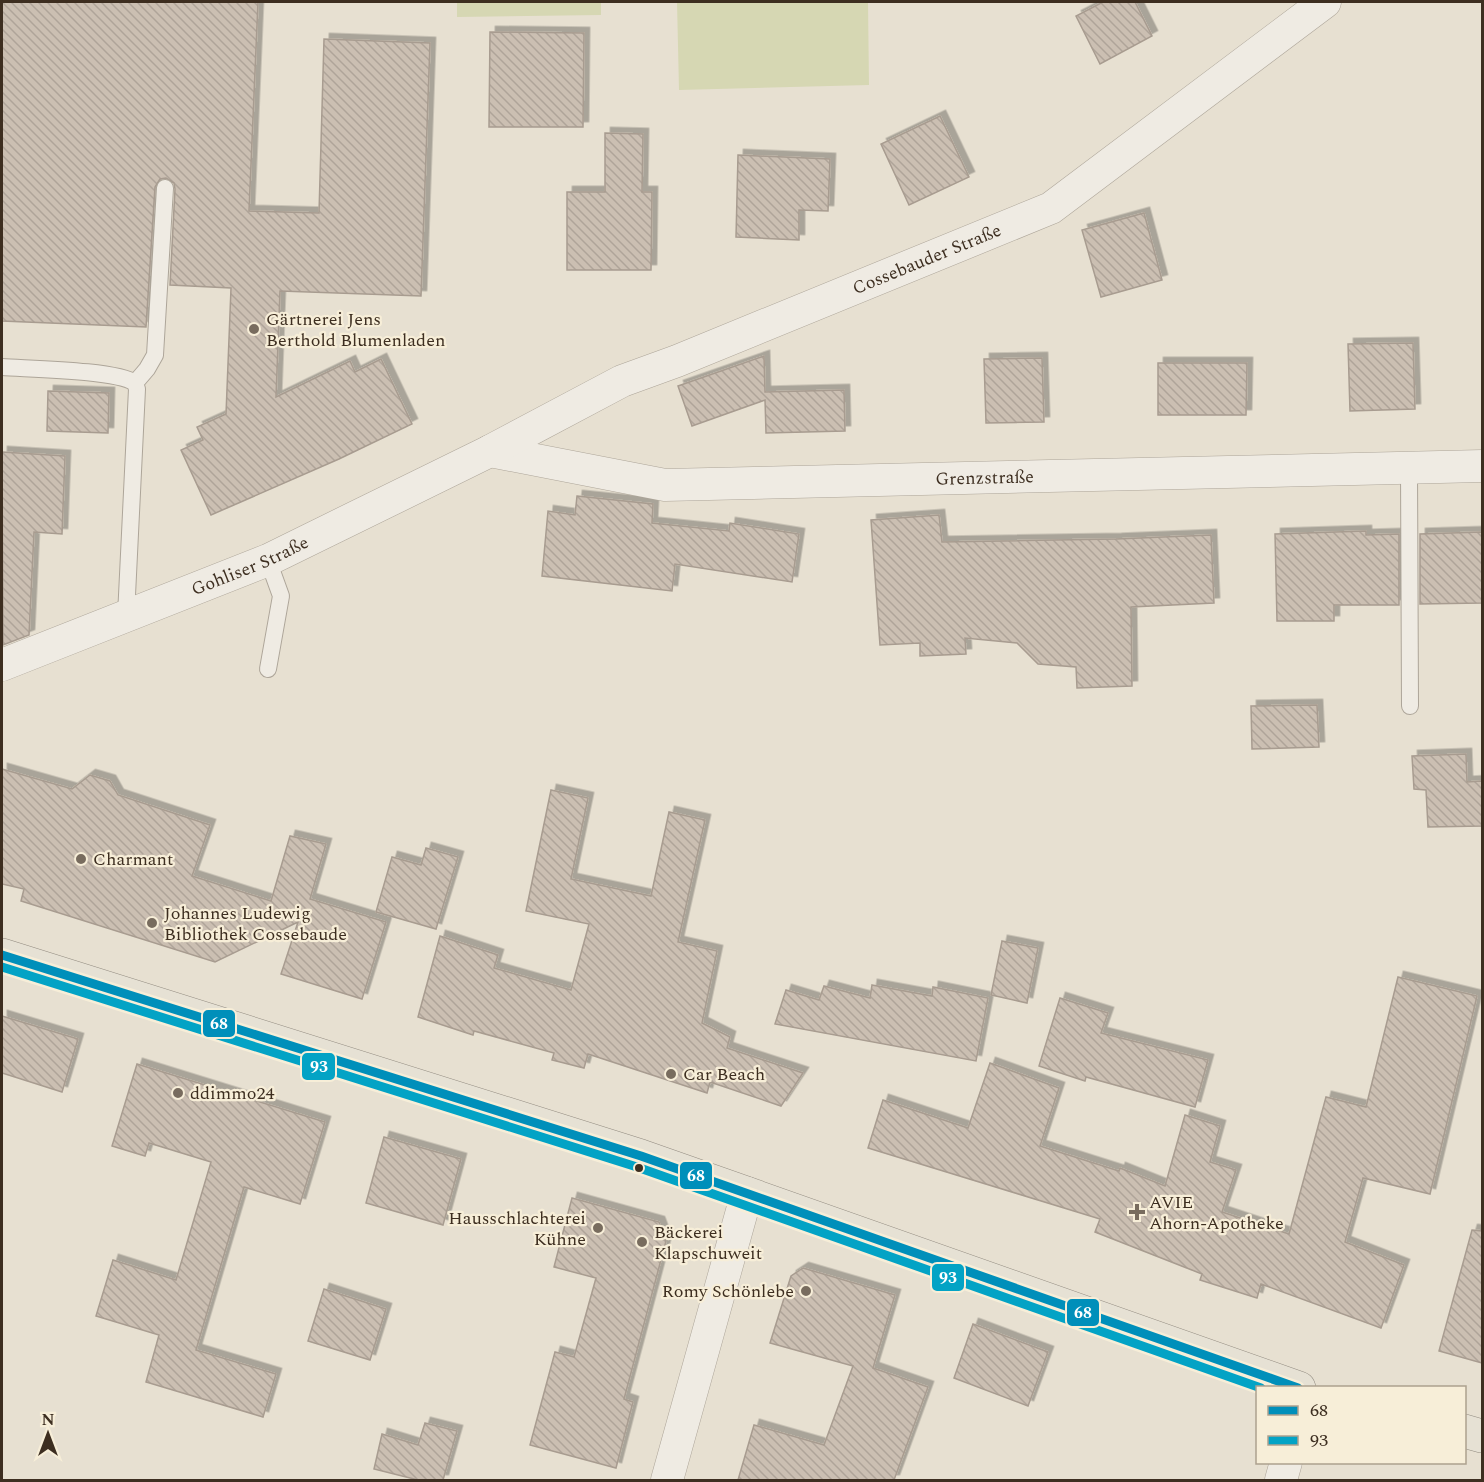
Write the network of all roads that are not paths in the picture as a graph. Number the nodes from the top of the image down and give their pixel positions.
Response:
1 (1325, 2) edge
2 (165, 188) dead end
3 (2, 366) edge
4 (135, 383) junction
5 (490, 451) junction
6 (1482, 466) edge
7 (1409, 468) junction
8 (268, 560) junction
9 (126, 616) junction
10 (2, 665) edge
11 (268, 669) dead end
12 (1410, 706) dead end
13 (2, 955) edge
14 (747, 1193) junction
15 (1293, 1386) edge
16 (1466, 1432) edge
17 (1482, 1436) edge
18 (1285, 1464) edge
19 (667, 1480) edge
20 (1281, 1480) edge

1 - 5 street, Cossebauder Straße
2 - 4 lane
3 - 4 lane
4 - 9 lane
5 - 7 street, Grenzstraße
5 - 8 street, Gohliser Straße
6 - 7 street, Grenzstraße
7 - 12 lane
8 - 9 street, Gohliser Straße
8 - 11 lane
9 - 10 street, Gohliser Straße
13 - 14 main road
14 - 15 main road
14 - 19 street
16 - 17 main road
18 - 20 street

